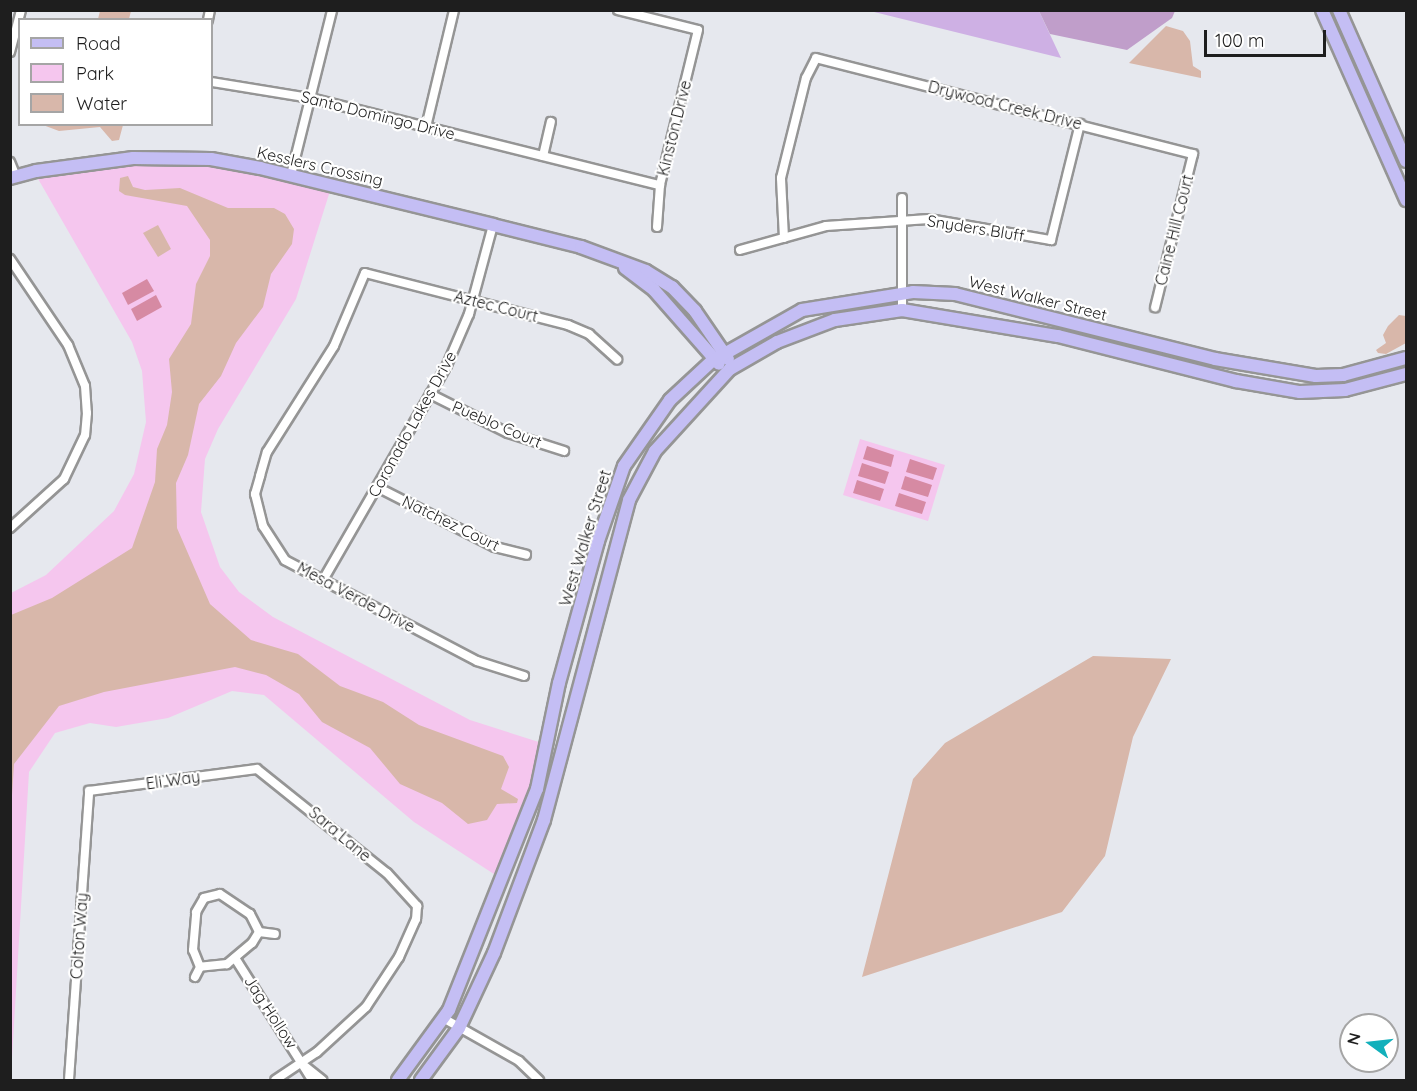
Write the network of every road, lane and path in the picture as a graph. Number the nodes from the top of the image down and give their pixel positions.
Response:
1 (332, 10) edge
2 (454, 10) edge
3 (618, 10) edge
4 (1322, 10) edge
5 (1339, 10) edge
6 (18, 21) edge
7 (10, 52) edge
8 (213, 82) edge
9 (310, 98) junction
10 (551, 122) dead end
11 (1080, 124) junction
12 (426, 127) junction
13 (1193, 154) joint
14 (543, 156) junction
15 (1407, 161) edge
16 (10, 162) edge
17 (291, 175) junction
18 (13, 178) edge
19 (660, 185) junction
20 (902, 198) dead end
21 (1407, 200) edge
22 (902, 221) junction
23 (493, 225) junction
24 (657, 227) dead end
25 (784, 238) junction
26 (740, 250) dead end
27 (11, 259) edge
28 (617, 262) junction
29 (365, 273) joint
30 (902, 292) junction
31 (473, 300) junction
32 (1155, 307) dead end
33 (902, 310) junction
34 (726, 352) junction
35 (1407, 358) edge
36 (617, 359) dead end
37 (712, 361) junction
38 (730, 369) junction
39 (1407, 374) edge
40 (430, 394) junction
41 (564, 451) dead end
42 (377, 487) junction
43 (10, 528) edge
44 (526, 555) dead end
45 (322, 580) junction
46 (524, 676) dead end
47 (257, 769) joint
48 (89, 791) joint
49 (259, 932) junction
50 (275, 934) dead end
51 (235, 958) junction
52 (200, 967) junction
53 (195, 977) dead end
54 (443, 1018) junction
55 (459, 1028) junction
56 (304, 1065) junction
57 (69, 1080) edge
58 (275, 1080) edge
59 (312, 1080) edge
60 (322, 1080) edge
61 (398, 1080) edge
62 (421, 1080) edge
63 (539, 1080) edge

1 - 9 street
2 - 12 street
3 - 19 street, Kinston Drive
4 - 21 street
5 - 15 street
6 - 7 street
8 - 9 street, Santo Domingo Drive
9 - 12 street, Santo Domingo Drive
9 - 17 street
10 - 14 street
11 - 13 street, Drywood Creek Drive
11 - 22 street, Snyders Bluff
11 - 25 street, Drywood Creek Drive
12 - 14 street, Santo Domingo Drive
13 - 32 street, Caine Hill Court
14 - 19 street, Santo Domingo Drive
16 - 18 street
17 - 18 street, Kesslers Crossing
17 - 23 street, Kesslers Crossing
19 - 24 street, Kinston Drive
20 - 22 street
22 - 25 street, Snyders Bluff
22 - 30 street
23 - 28 street, Kesslers Crossing
23 - 31 street, Coronado Lakes Drive
25 - 26 street, Snyders Bluff
27 - 43 street
28 - 34 street, Kesslers Crossing
28 - 37 street, Kesslers Crossing
29 - 31 street, Aztec Court
29 - 45 street, Mesa Verde Drive
30 - 33 street
30 - 34 street, West Walker Street
30 - 35 street, West Walker Street
31 - 36 street, Aztec Court
31 - 40 street, Coronado Lakes Drive
33 - 38 street, West Walker Street
33 - 39 street, West Walker Street
34 - 37 street, West Walker Street
34 - 38 street, Kesslers Crossing
37 - 38 street, Kesslers Crossing
37 - 54 street, West Walker Street
38 - 55 street, West Walker Street
40 - 41 street, Pueblo Court
40 - 42 street, Coronado Lakes Drive
42 - 44 street, Natchez Court
42 - 45 street, Coronado Lakes Drive
45 - 46 street, Mesa Verde Drive
47 - 48 street, Eli Way
47 - 56 street, Sara Lane
48 - 57 street, Colton Way
49 - 50 street
49 - 51 street, Jag Hollow
49 - 52 street
51 - 52 street, Jag Hollow
51 - 56 street, Jag Hollow
52 - 53 street
54 - 55 street
54 - 61 street, West Walker Street
55 - 62 street, West Walker Street
55 - 63 street
56 - 58 street
56 - 59 street, Jag Hollow
56 - 60 street, Jag Hollow

